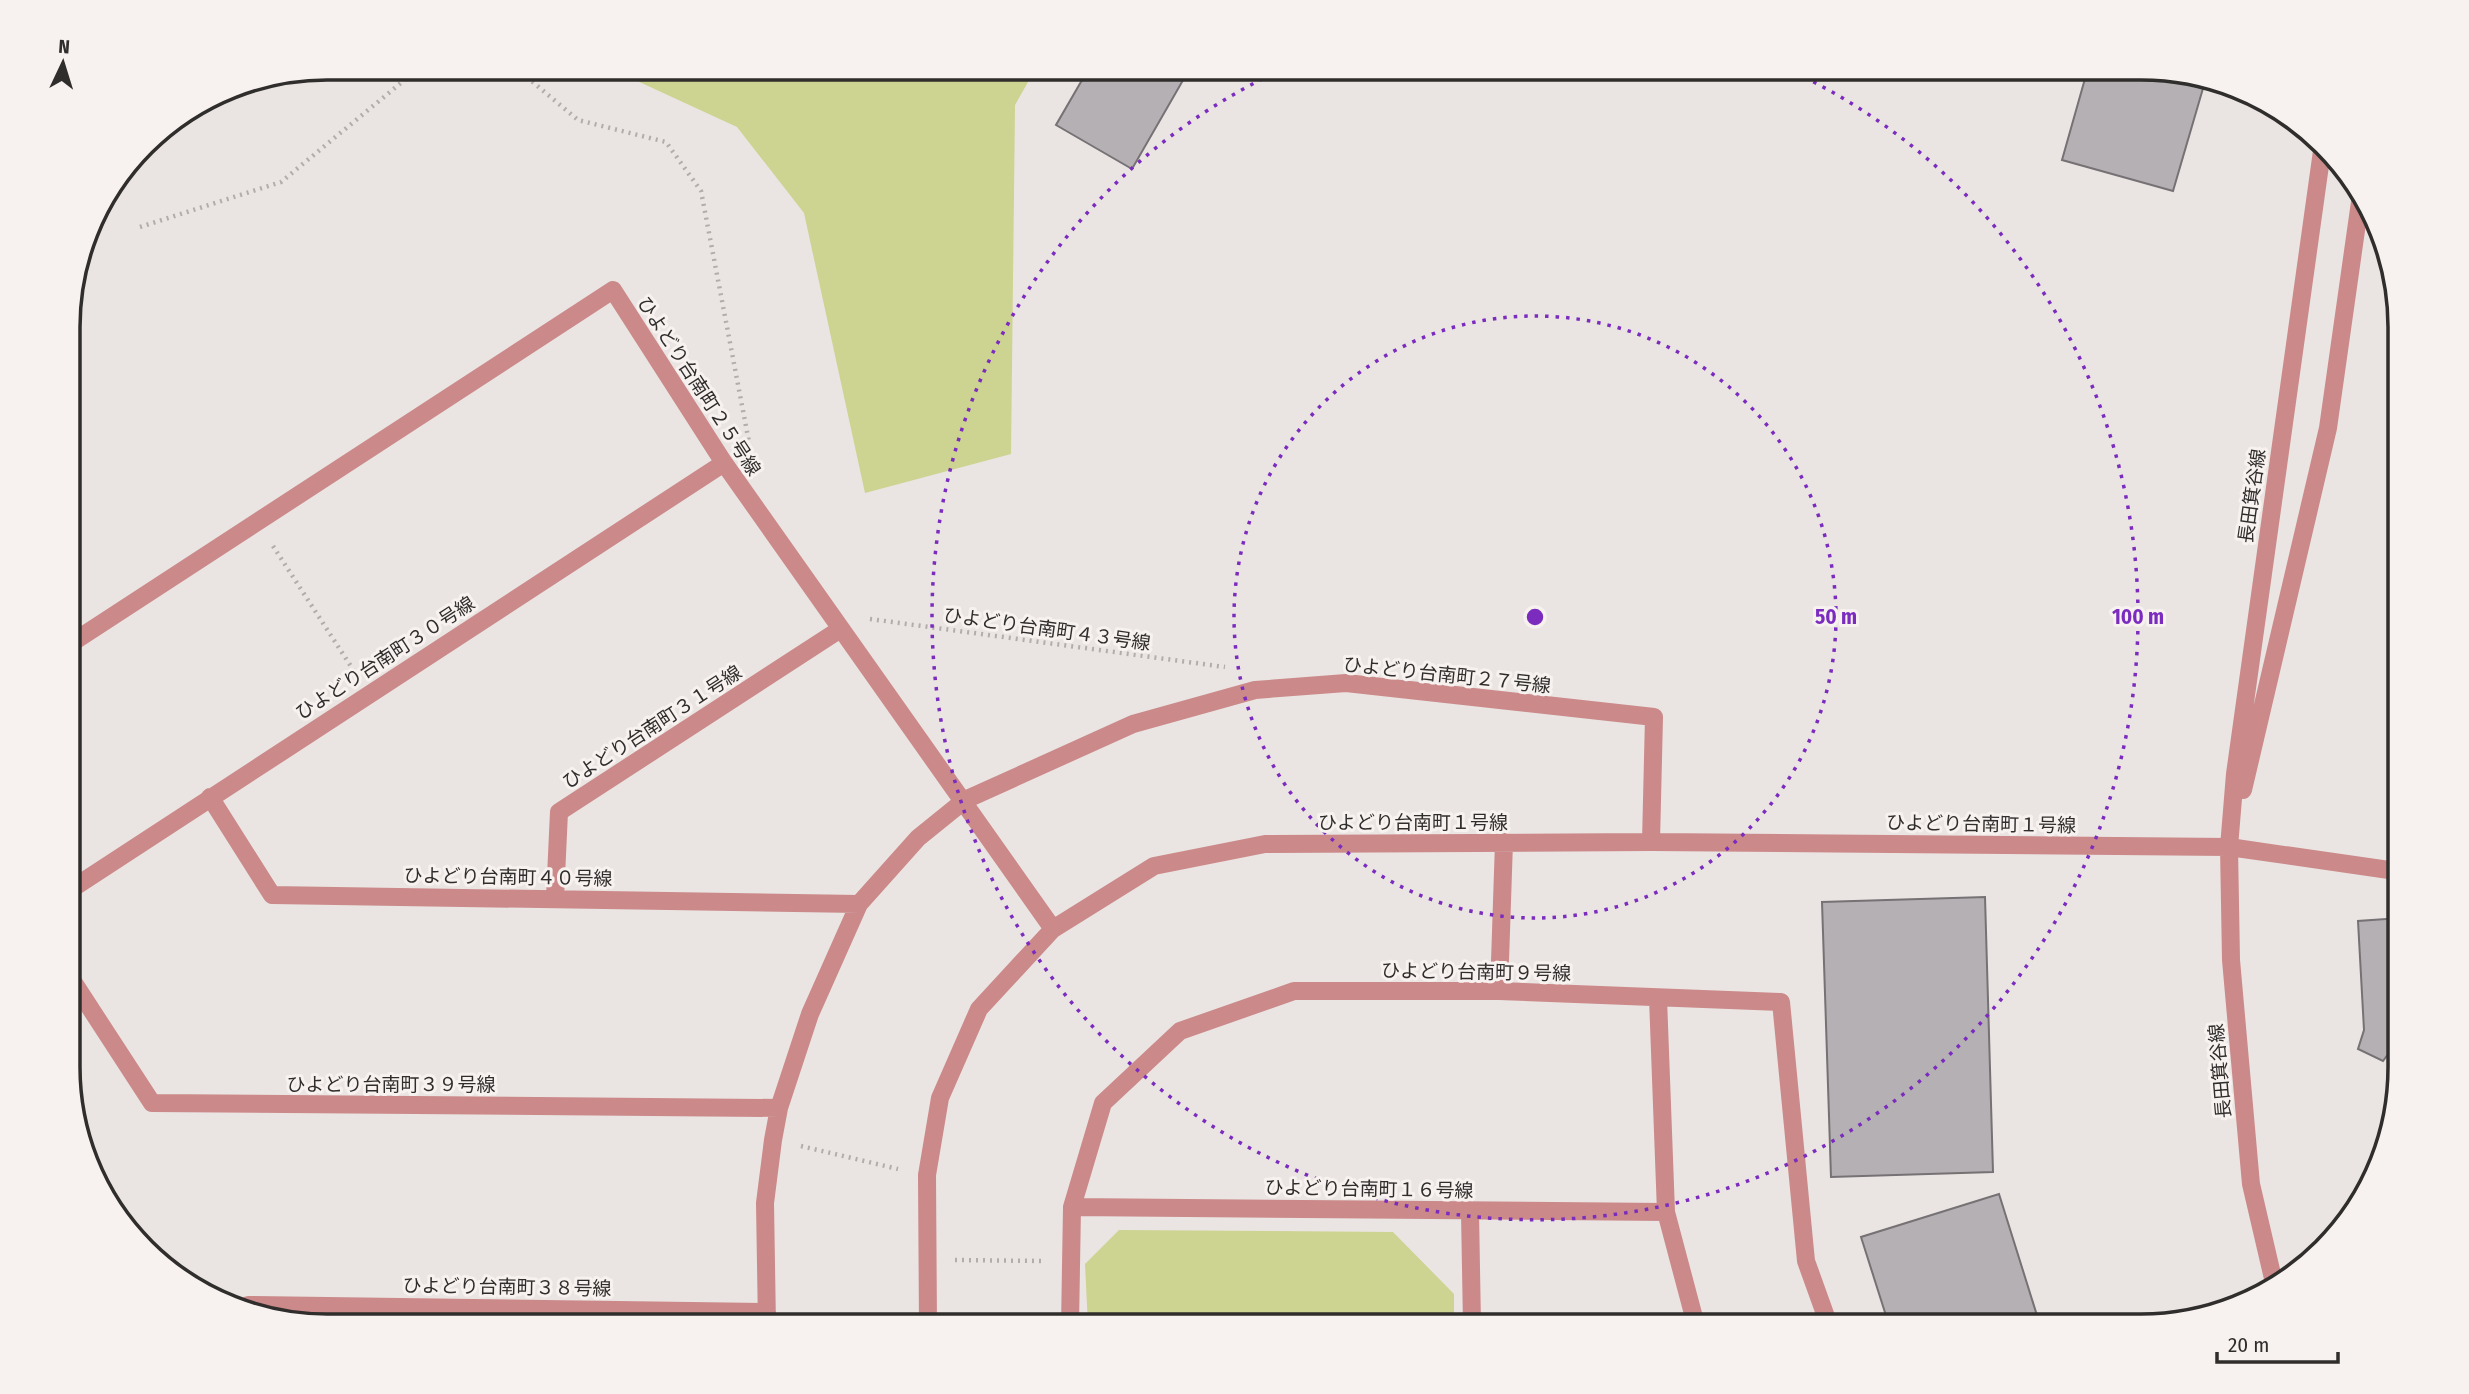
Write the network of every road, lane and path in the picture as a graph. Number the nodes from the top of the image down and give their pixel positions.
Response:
1 (403, 81) edge
2 (531, 81) edge
3 (2321, 158) edge
4 (2359, 210) edge
5 (140, 227) dead end
6 (724, 463) junction
7 (257, 522) junction
8 (827, 613) junction
9 (839, 630) junction
10 (80, 637) edge
11 (1255, 690) junction
12 (368, 694) junction
13 (210, 797) junction
14 (965, 800) junction
15 (1504, 842) junction
16 (1651, 842) junction
17 (2229, 848) junction
18 (2388, 870) edge
19 (80, 883) edge
20 (555, 898) junction
21 (859, 904) junction
22 (1053, 929) junction
23 (1499, 991) junction
24 (80, 992) edge
25 (1658, 998) junction
26 (779, 1108) junction
27 (773, 1140) junction
28 (927, 1175) junction
29 (1072, 1207) junction
30 (1470, 1212) junction
31 (1666, 1212) junction
32 (928, 1260) junction
33 (1070, 1261) junction
34 (2272, 1276) edge
35 (265, 1305) edge
36 (1472, 1313) edge
37 (1693, 1313) edge
38 (1825, 1313) edge
39 (577, 1314) edge
40 (767, 1314) edge
41 (928, 1314) edge
42 (1070, 1314) edge

1 - 5 path
2 - 6 path
3 - 17 street, 長田箕谷線
4 - 17 street, 長田箕谷線
6 - 7 street, ひよどり台南町２５号線
6 - 8 street, ひよどり台南町２５号線
6 - 12 street, ひよどり台南町３０号線
7 - 10 street, ひよどり台南町２５号線
7 - 12 path
8 - 9 street, ひよどり台南町２５号線
8 - 11 path, ひよどり台南町４３号線
9 - 14 street, ひよどり台南町２５号線
9 - 20 street, ひよどり台南町３１号線
11 - 14 street, ひよどり台南町２７号線
11 - 16 street, ひよどり台南町２７号線
12 - 13 street, ひよどり台南町３０号線
13 - 19 street, ひよどり台南町３０号線
13 - 20 street, ひよどり台南町４０号線
14 - 21 street, ひよどり台南町２７号線
14 - 22 street, ひよどり台南町２５号線
15 - 16 street, ひよどり台南町１号線
15 - 22 street, ひよどり台南町１号線
15 - 23 street
16 - 17 street, ひよどり台南町１号線
17 - 18 street, ひよどり台南町１号線
17 - 34 street, 長田箕谷線
20 - 21 street, ひよどり台南町４０号線
21 - 26 street, ひよどり台南町２７号線
22 - 28 street, ひよどり台南町１号線
23 - 25 street, ひよどり台南町９号線
23 - 29 street, ひよどり台南町９号線
24 - 26 street, ひよどり台南町３９号線
25 - 31 street
25 - 38 street, ひよどり台南町９号線
26 - 27 street, ひよどり台南町２７号線
27 - 28 path
27 - 40 street, ひよどり台南町２７号線
28 - 32 street, ひよどり台南町１号線
29 - 30 street, ひよどり台南町１６号線
29 - 33 street, ひよどり台南町９号線
30 - 31 street, ひよどり台南町１６号線
30 - 36 street
31 - 37 street
32 - 33 path
32 - 41 street, ひよどり台南町１号線
33 - 42 street, ひよどり台南町９号線
35 - 39 street, ひよどり台南町３８号線

